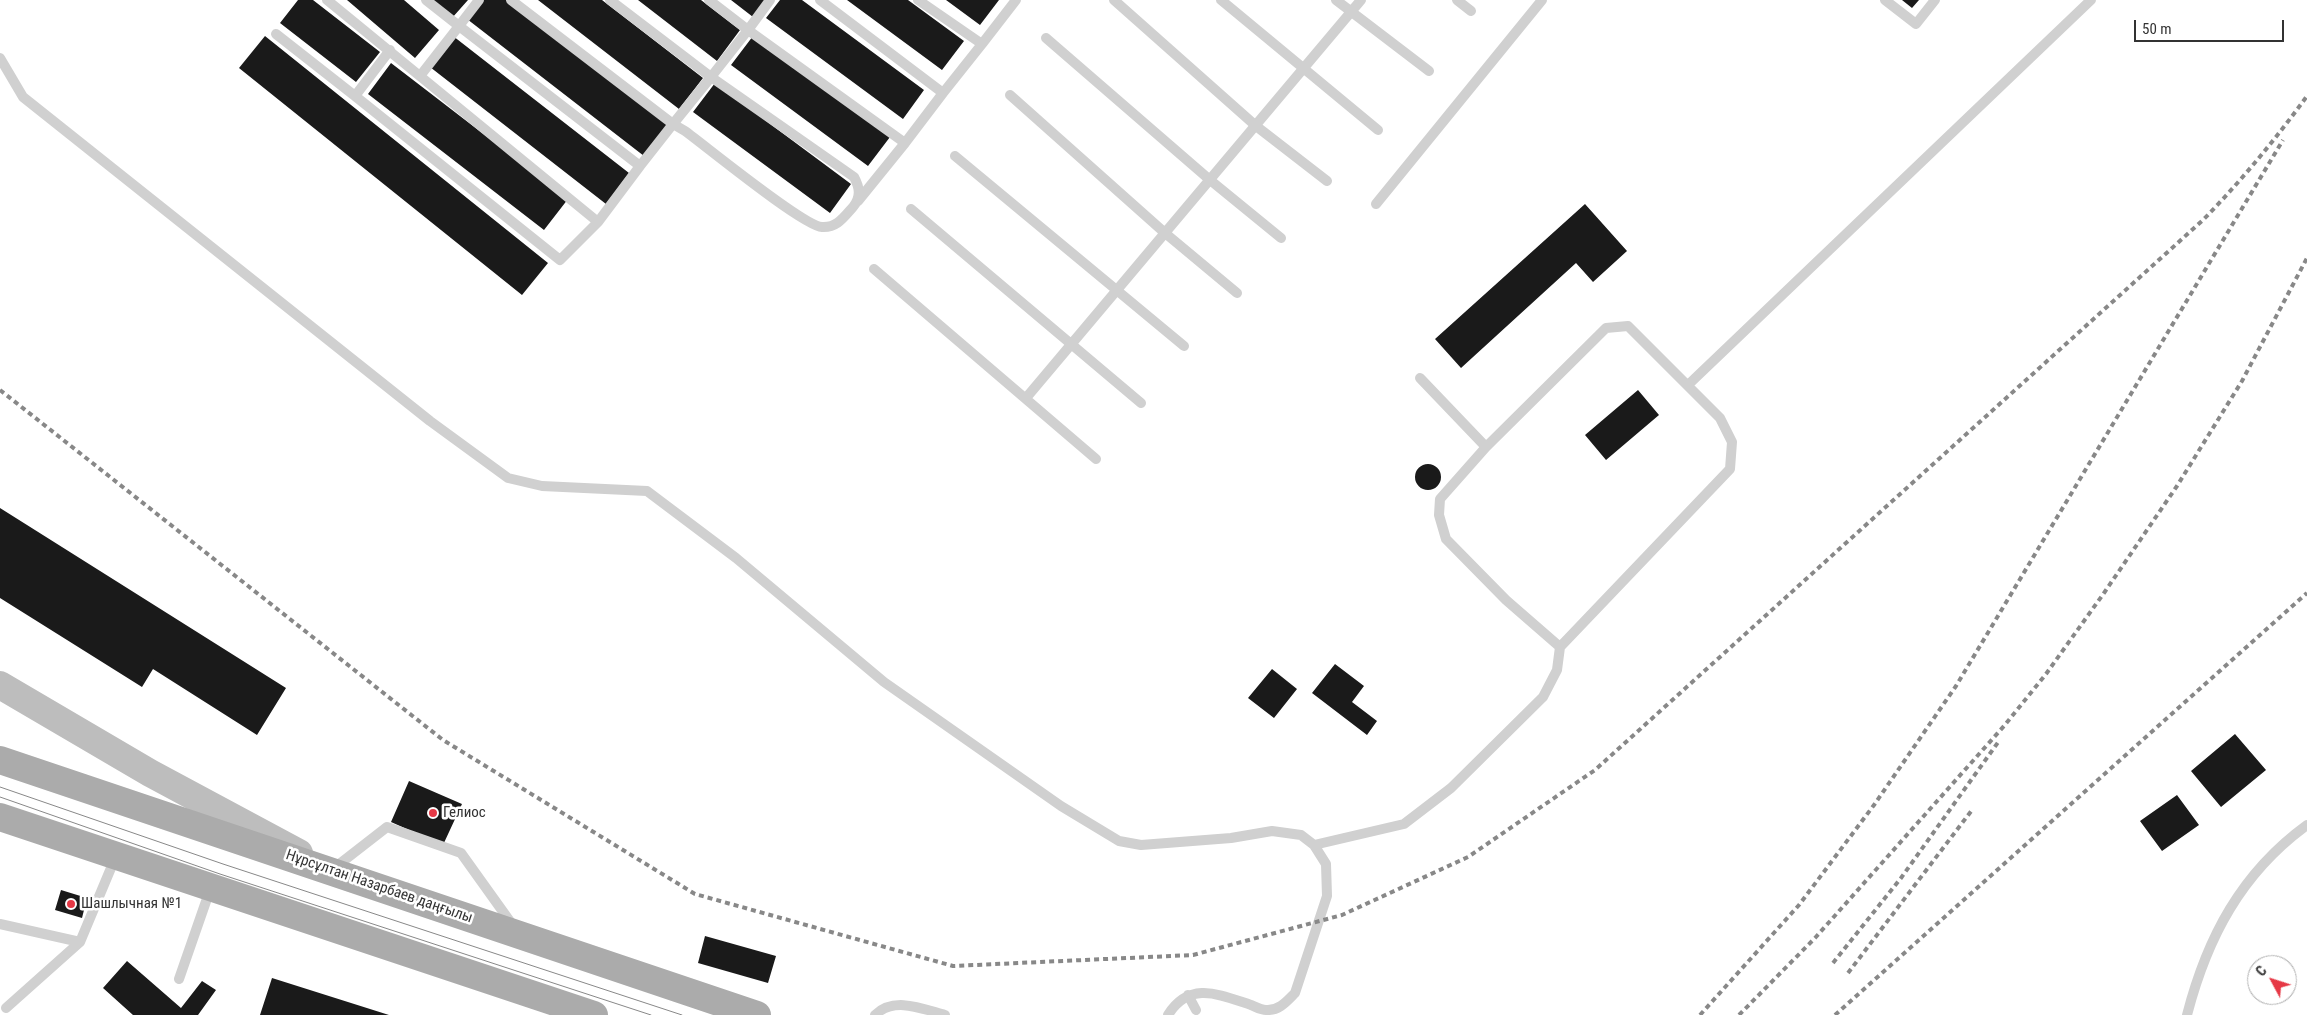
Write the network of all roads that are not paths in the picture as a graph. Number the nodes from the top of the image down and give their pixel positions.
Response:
1 (327, 0) edge
2 (426, 0) edge
3 (479, 0) edge
4 (512, 0) edge
5 (610, 0) edge
6 (709, 0) edge
7 (770, 0) edge
8 (820, 0) edge
9 (918, 0) edge
10 (1016, 0) edge
11 (1114, 0) edge
12 (1221, 0) edge
13 (1336, 0) edge
14 (1361, 0) edge
15 (1457, 0) edge
16 (1542, 0) edge
17 (1885, 0) edge
18 (1935, 0) edge
19 (2091, 0) edge
20 (1471, 11) dead end
21 (1351, 12) junction
22 (459, 26) junction
23 (748, 30) junction
24 (276, 34) dead end
25 (1046, 38) dead end
26 (982, 44) junction
27 (390, 50) junction
28 (0, 58) edge
29 (1304, 68) junction
30 (1429, 71) dead end
31 (420, 76) junction
32 (711, 77) junction
33 (943, 93) junction
34 (1010, 95) dead end
35 (355, 96) junction
36 (673, 124) junction
37 (1256, 126) junction
38 (1378, 130) dead end
39 (905, 143) junction
40 (956, 156) dead end
41 (640, 166) junction
42 (1210, 180) junction
43 (1327, 182) dead end
44 (858, 201) junction
45 (1376, 204) dead end
46 (911, 209) dead end
47 (598, 222) junction
48 (1165, 233) junction
49 (1281, 238) dead end
50 (874, 269) dead end
51 (1117, 290) junction
52 (1237, 293) dead end
53 (1071, 345) junction
54 (1184, 346) dead end
55 (1420, 378) dead end
56 (1689, 384) junction
57 (1026, 398) junction
58 (1141, 402) dead end
59 (1486, 447) junction
60 (1096, 459) dead end
61 (1560, 647) junction
62 (0, 685) edge
63 (0, 760) edge
64 (0, 817) edge
65 (2307, 825) edge
66 (1314, 846) junction
67 (116, 855) junction
68 (332, 870) junction
69 (212, 886) junction
70 (0, 924) edge
71 (521, 936) junction
72 (80, 942) junction
73 (179, 979) dead end
74 (1188, 995) junction
75 (6, 1008) dead end
76 (1196, 1010) dead end
77 (594, 1015) edge
78 (757, 1015) edge
79 (875, 1015) edge
80 (945, 1015) edge
81 (1168, 1015) edge
82 (2187, 1015) edge

1 - 27 lane
2 - 22 lane
3 - 22 lane
4 - 36 lane
5 - 32 lane
6 - 23 lane
7 - 23 lane
8 - 33 lane
9 - 26 lane
10 - 26 lane
11 - 37 lane
12 - 29 lane
13 - 21 lane
14 - 21 lane
15 - 20 lane
16 - 45 lane
17 - 18 lane
19 - 56 lane
21 - 29 lane
21 - 30 lane
22 - 31 lane
22 - 41 lane
23 - 32 lane
23 - 39 lane
24 - 35 lane
25 - 42 lane
26 - 33 lane
27 - 31 lane
27 - 35 lane
28 - 66 lane
29 - 37 lane
29 - 38 lane
31 - 47 lane
32 - 36 lane
32 - 44 lane
33 - 39 lane
34 - 48 lane
35 - 47 lane
36 - 41 lane
36 - 44 lane
37 - 42 lane
37 - 43 lane
39 - 44 lane
40 - 51 lane
41 - 47 lane
42 - 48 lane
42 - 49 lane
46 - 53 lane
48 - 51 lane
48 - 52 lane
50 - 57 lane
51 - 53 lane
51 - 54 lane
53 - 57 lane
53 - 58 lane
55 - 59 lane
56 - 59 lane
56 - 61 lane
57 - 60 lane
59 - 61 lane
61 - 66 lane
62 - 68 main road
63 - 68 main road, Нұрсұлтан Назарбаев даңғылы
64 - 67 main road
65 - 82 lane
66 - 74 lane
67 - 69 main road
67 - 72 lane
68 - 71 main road, Нұрсұлтан Назарбаев даңғылы
68 - 71 lane
69 - 73 lane
69 - 77 main road
70 - 72 lane
71 - 78 main road, Нұрсұлтан Назарбаев даңғылы
72 - 75 lane
74 - 76 lane
74 - 81 lane
79 - 80 lane

